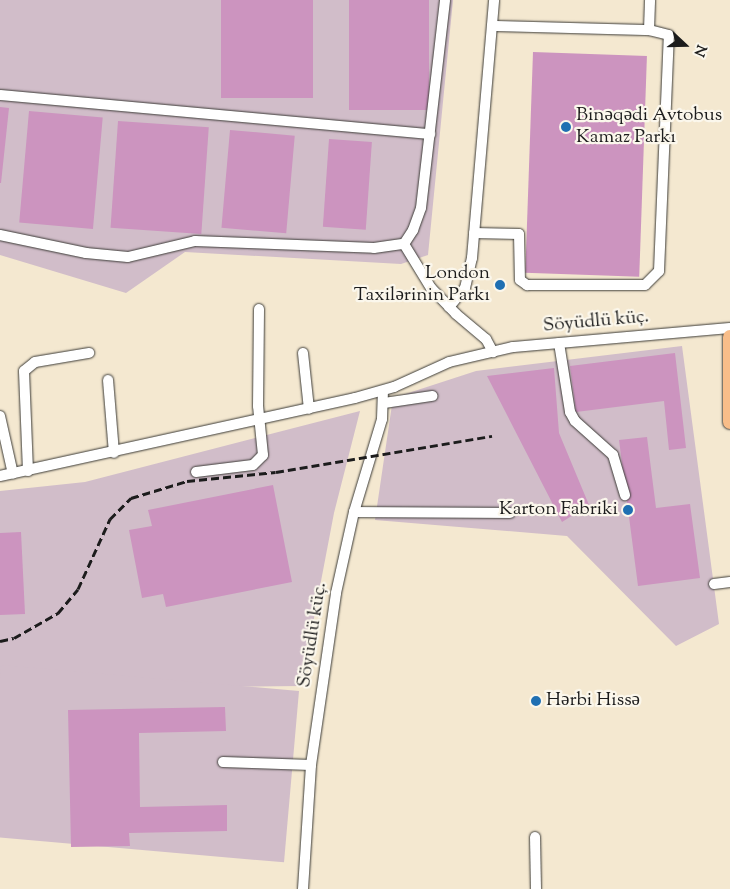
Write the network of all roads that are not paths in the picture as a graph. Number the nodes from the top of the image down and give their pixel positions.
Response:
1 (445, 0) edge
2 (494, 0) edge
3 (650, 0) edge
4 (492, 26) junction
5 (649, 30) junction
6 (0, 95) edge
7 (430, 134) junction
8 (474, 233) junction
9 (0, 235) edge
10 (404, 244) junction
11 (449, 307) junction
12 (259, 309) dead end
13 (730, 328) edge
14 (730, 337) edge
15 (559, 343) junction
16 (492, 352) junction
17 (89, 353) dead end
18 (304, 353) dead end
19 (108, 380) dead end
20 (383, 391) junction
21 (432, 396) dead end
22 (384, 403) junction
23 (308, 409) junction
24 (0, 416) edge
25 (260, 421) junction
26 (730, 422) edge
27 (114, 453) junction
28 (28, 471) junction
29 (196, 472) dead end
30 (13, 474) junction
31 (0, 476) edge
32 (625, 495) dead end
33 (354, 512) junction
34 (510, 513) dead end
35 (730, 582) edge
36 (714, 584) dead end
37 (222, 762) dead end
38 (311, 765) junction
39 (536, 837) dead end
40 (303, 889) edge
41 (536, 889) edge

1 - 7 street
2 - 4 street
3 - 5 street
4 - 5 street
4 - 8 street
5 - 8 street
6 - 7 street
7 - 10 street
8 - 11 street
9 - 10 street
10 - 11 street
11 - 16 street
12 - 25 street
13 - 15 street, Söyüdlü küç.
14 - 26 main road
15 - 16 street, Söyüdlü küç.
15 - 32 street
16 - 20 street, Söyüdlü küç.
17 - 28 street
18 - 23 street
19 - 27 street
20 - 22 street, Söyüdlü küç.
20 - 23 street, Söyüdlü küç.
21 - 22 street
22 - 33 street, Söyüdlü küç.
23 - 25 street, Söyüdlü küç.
24 - 30 street
25 - 27 street, Söyüdlü küç.
25 - 29 street
27 - 28 street, Söyüdlü küç.
28 - 30 street, Söyüdlü küç.
30 - 31 street, Söyüdlü küç.
33 - 34 street
33 - 38 street, Söyüdlü küç.
35 - 36 street
37 - 38 street
38 - 40 street, Söyüdlü küç.
39 - 41 street

